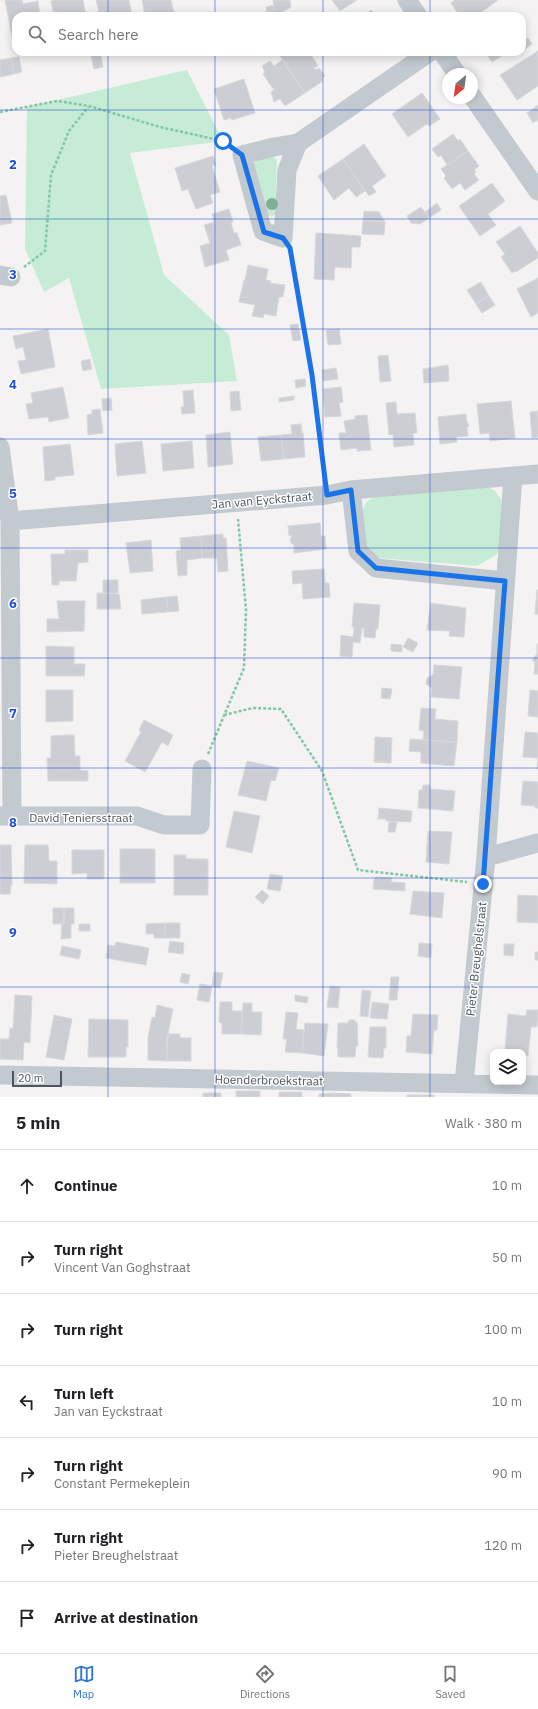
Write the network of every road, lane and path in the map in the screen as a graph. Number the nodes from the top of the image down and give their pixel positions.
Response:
1 (407, 0) edge
2 (415, 12) edge
3 (424, 56) edge
4 (445, 56) edge
5 (453, 68) edge
6 (478, 104) edge
7 (88, 106) junction
8 (0, 112) edge
9 (298, 143) junction
10 (242, 155) junction
11 (538, 192) edge
12 (283, 238) junction
13 (5, 276) edge
14 (0, 447) edge
15 (538, 474) edge
16 (513, 476) junction
17 (351, 490) junction
18 (327, 495) junction
19 (237, 502) junction
20 (10, 521) junction
21 (505, 581) junction
22 (224, 715) junction
23 (202, 769) joint
24 (6, 817) edge
25 (538, 843) edge
26 (486, 857) junction
27 (483, 884) junction
28 (0, 1075) edge
29 (464, 1083) junction
30 (538, 1085) edge

1 - 2 street
3 - 9 street
4 - 5 street
6 - 11 street
7 - 8 path
7 - 10 path
7 - 13 path
9 - 10 street
9 - 12 street
10 - 12 street
12 - 18 path
14 - 20 street
15 - 16 street, Jan van Eyckstraat
16 - 17 street, Jan van Eyckstraat
16 - 21 street, Pieter Breughelstraat
17 - 18 street, Jan van Eyckstraat
17 - 21 street
18 - 19 street, Jan van Eyckstraat
19 - 20 street, Jan van Eyckstraat
19 - 22 path
20 - 24 street
21 - 26 street, Pieter Breughelstraat
22 - 23 path
22 - 27 path
23 - 24 street, David Teniersstraat
25 - 26 street
26 - 27 street, Pieter Breughelstraat
27 - 29 street, Pieter Breughelstraat
28 - 29 street, Hoenderbroekstraat
29 - 30 street, Hoenderbroekstraat

